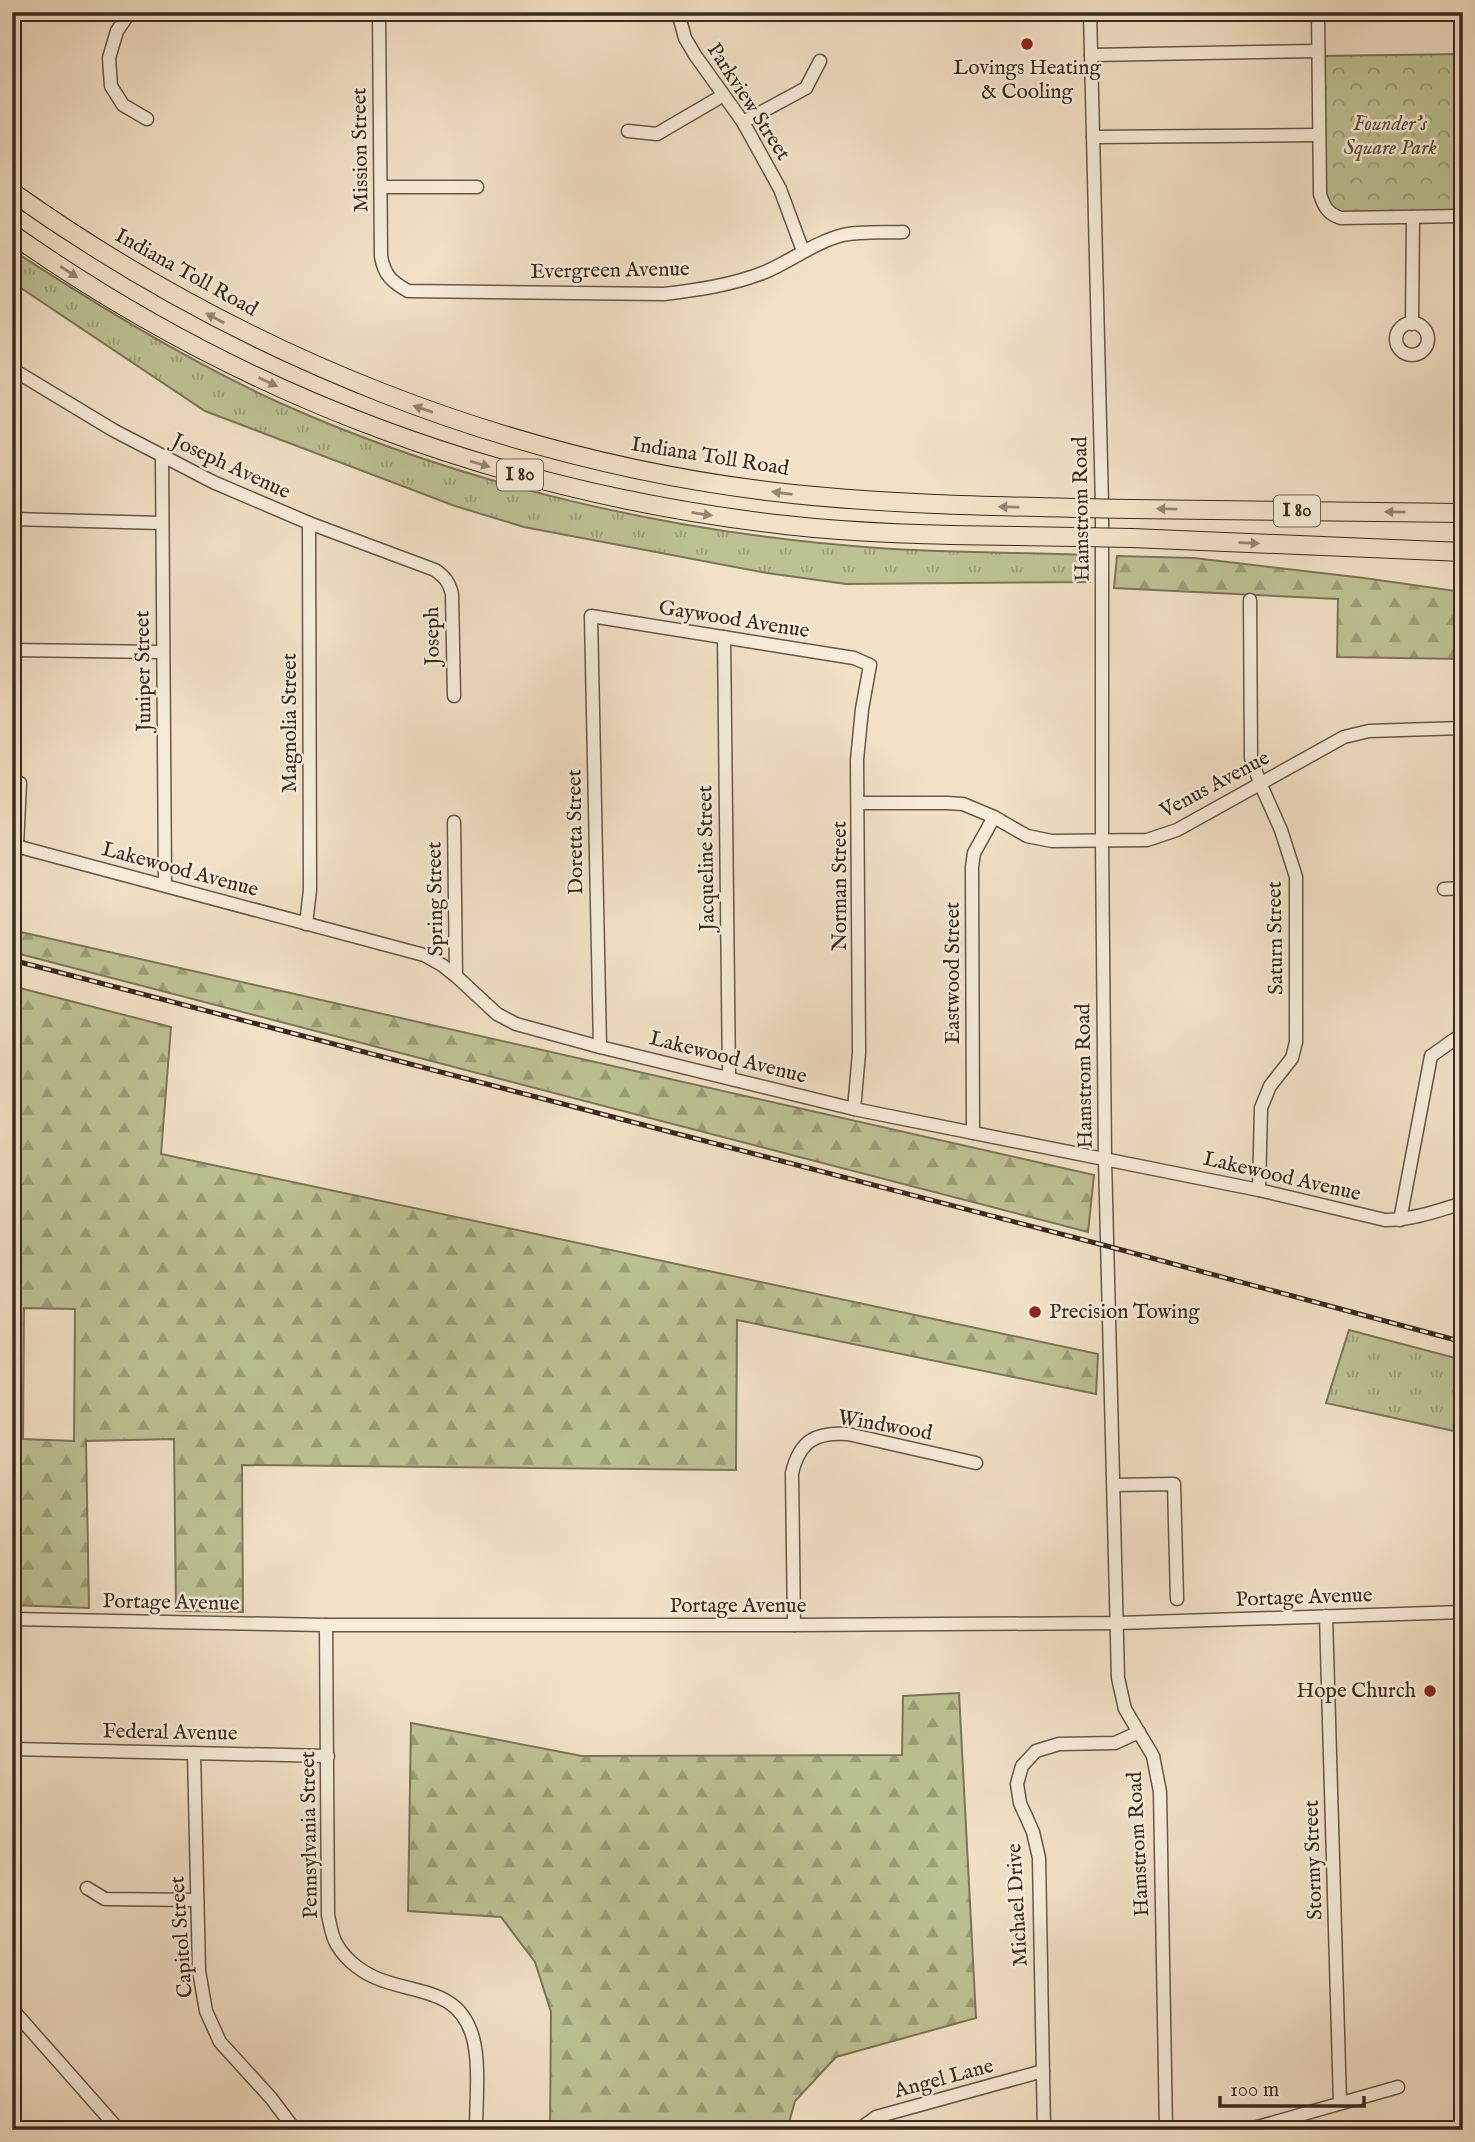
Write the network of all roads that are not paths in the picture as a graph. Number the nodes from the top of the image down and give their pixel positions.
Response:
1 (130, 12) edge
2 (379, 12) edge
3 (678, 12) edge
4 (1090, 12) edge
5 (1318, 12) edge
6 (1318, 51) junction
7 (1091, 55) junction
8 (820, 61) dead end
9 (722, 96) junction
10 (147, 119) dead end
11 (743, 122) junction
12 (628, 131) dead end
13 (1319, 135) junction
14 (1093, 137) junction
15 (381, 187) junction
16 (477, 187) dead end
17 (12, 192) edge
18 (1413, 216) junction
19 (1463, 216) edge
20 (903, 233) dead end
21 (12, 234) edge
22 (803, 251) junction
23 (393, 283) joint
24 (1412, 324) dead end
25 (12, 369) edge
26 (162, 456) junction
27 (1463, 513) edge
28 (12, 519) edge
29 (161, 523) junction
30 (309, 523) junction
31 (1463, 552) edge
32 (444, 576) joint
33 (1250, 600) dead end
34 (591, 616) joint
35 (724, 638) junction
36 (12, 650) edge
37 (163, 652) junction
38 (870, 665) joint
39 (454, 696) dead end
40 (1463, 728) edge
41 (20, 783) dead end
42 (1260, 783) junction
43 (859, 803) junction
44 (994, 817) junction
45 (454, 821) dead end
46 (1102, 841) junction
47 (14, 845) edge
48 (165, 885) junction
49 (1463, 888) edge
50 (1444, 889) dead end
51 (306, 924) junction
52 (456, 976) junction
53 (1455, 1039) dead end
54 (600, 1047) junction
55 (729, 1078) junction
56 (854, 1109) junction
57 (973, 1133) junction
58 (1105, 1159) junction
59 (1259, 1190) junction
60 (1463, 1203) edge
61 (1400, 1220) junction
62 (976, 1463) dead end
63 (1114, 1485) junction
64 (1177, 1599) dead end
65 (1463, 1612) edge
66 (1326, 1616) junction
67 (12, 1619) edge
68 (1118, 1623) junction
69 (326, 1625) junction
70 (794, 1625) junction
71 (1139, 1732) junction
72 (12, 1749) edge
73 (194, 1753) junction
74 (328, 1756) junction
75 (87, 1888) dead end
76 (197, 1900) junction
77 (12, 2009) edge
78 (1043, 2071) junction
79 (1398, 2087) dead end
80 (1340, 2103) junction
81 (119, 2130) edge
82 (295, 2130) edge
83 (476, 2130) edge
84 (858, 2130) edge
85 (1044, 2130) edge
86 (1166, 2130) edge
87 (1247, 2130) edge

1 - 10 street
2 - 15 street, Mission Street
3 - 9 street, Parkview Street
4 - 7 street, Hamstrom Road
5 - 6 street
6 - 7 street
6 - 13 street
7 - 14 street, Hamstrom Road
8 - 11 street
9 - 11 street, Parkview Street
9 - 12 street
11 - 22 street, Parkview Street
13 - 14 street
13 - 18 street
14 - 46 street, Hamstrom Road
15 - 16 street
15 - 23 street, Mission Street
27 -> 17 highway, Indiana Toll Road / I 80, bridge
18 - 19 street
18 - 24 street
20 - 22 street, Evergreen Avenue
21 -> 31 highway, I 80, bridge
22 - 23 street, Evergreen Avenue
25 - 26 street, Joseph Avenue
26 - 29 street, Juniper Street
26 - 30 street, Joseph Avenue
28 - 29 street
29 - 37 street, Juniper Street
30 - 32 street, Joseph Avenue
30 - 51 street, Magnolia Street
32 - 39 street, Joseph
33 - 42 street, Saturn Street
34 - 35 street, Gaywood Avenue
34 - 54 street, Doretta Street
35 - 38 street, Gaywood Avenue
35 - 55 street, Jacqueline Street
36 - 37 street
37 - 48 street, Juniper Street
38 - 43 street, Norman Street
40 - 42 street, Venus Avenue
41 - 47 street
42 - 46 street, Venus Avenue
42 - 59 street, Saturn Street
43 - 44 street, Venus Avenue
43 - 56 street, Norman Street
44 - 46 street, Venus Avenue
44 - 57 street, Eastwood Street
45 - 52 street, Spring Street
46 - 58 street, Hamstrom Road
47 - 48 street, Lakewood Avenue
48 - 51 street, Lakewood Avenue
49 - 50 street
51 - 52 street, Lakewood Avenue
52 - 54 street, Lakewood Avenue
53 - 61 street
54 - 55 street, Lakewood Avenue
55 - 56 street, Lakewood Avenue
56 - 57 street, Lakewood Avenue
57 - 58 street, Lakewood Avenue
58 - 59 street, Lakewood Avenue
58 - 63 street, Hamstrom Road
59 - 61 street, Lakewood Avenue
60 - 61 street, Lakewood Avenue
62 - 70 street, Windwood
63 - 64 street
63 - 68 street, Hamstrom Road
65 - 66 street, Portage Avenue
66 - 68 street, Portage Avenue
66 - 80 street, Stormy Street
67 - 69 street, Portage Avenue
68 - 70 street, Portage Avenue
68 - 71 street, Hamstrom Road
69 - 70 street, Portage Avenue
69 - 74 street, Pennsylvania Street
71 - 78 street, Michael Drive
71 - 86 street, Hamstrom Road
72 - 73 street, Federal Avenue
73 - 74 street, Federal Avenue
73 - 76 street, Capitol Street
74 - 83 street, Pennsylvania Street
75 - 76 street
76 - 82 street, Capitol Street
77 - 81 street
78 - 84 street, Angel Lane
78 - 85 street, Michael Drive
79 - 80 street
80 - 87 street

